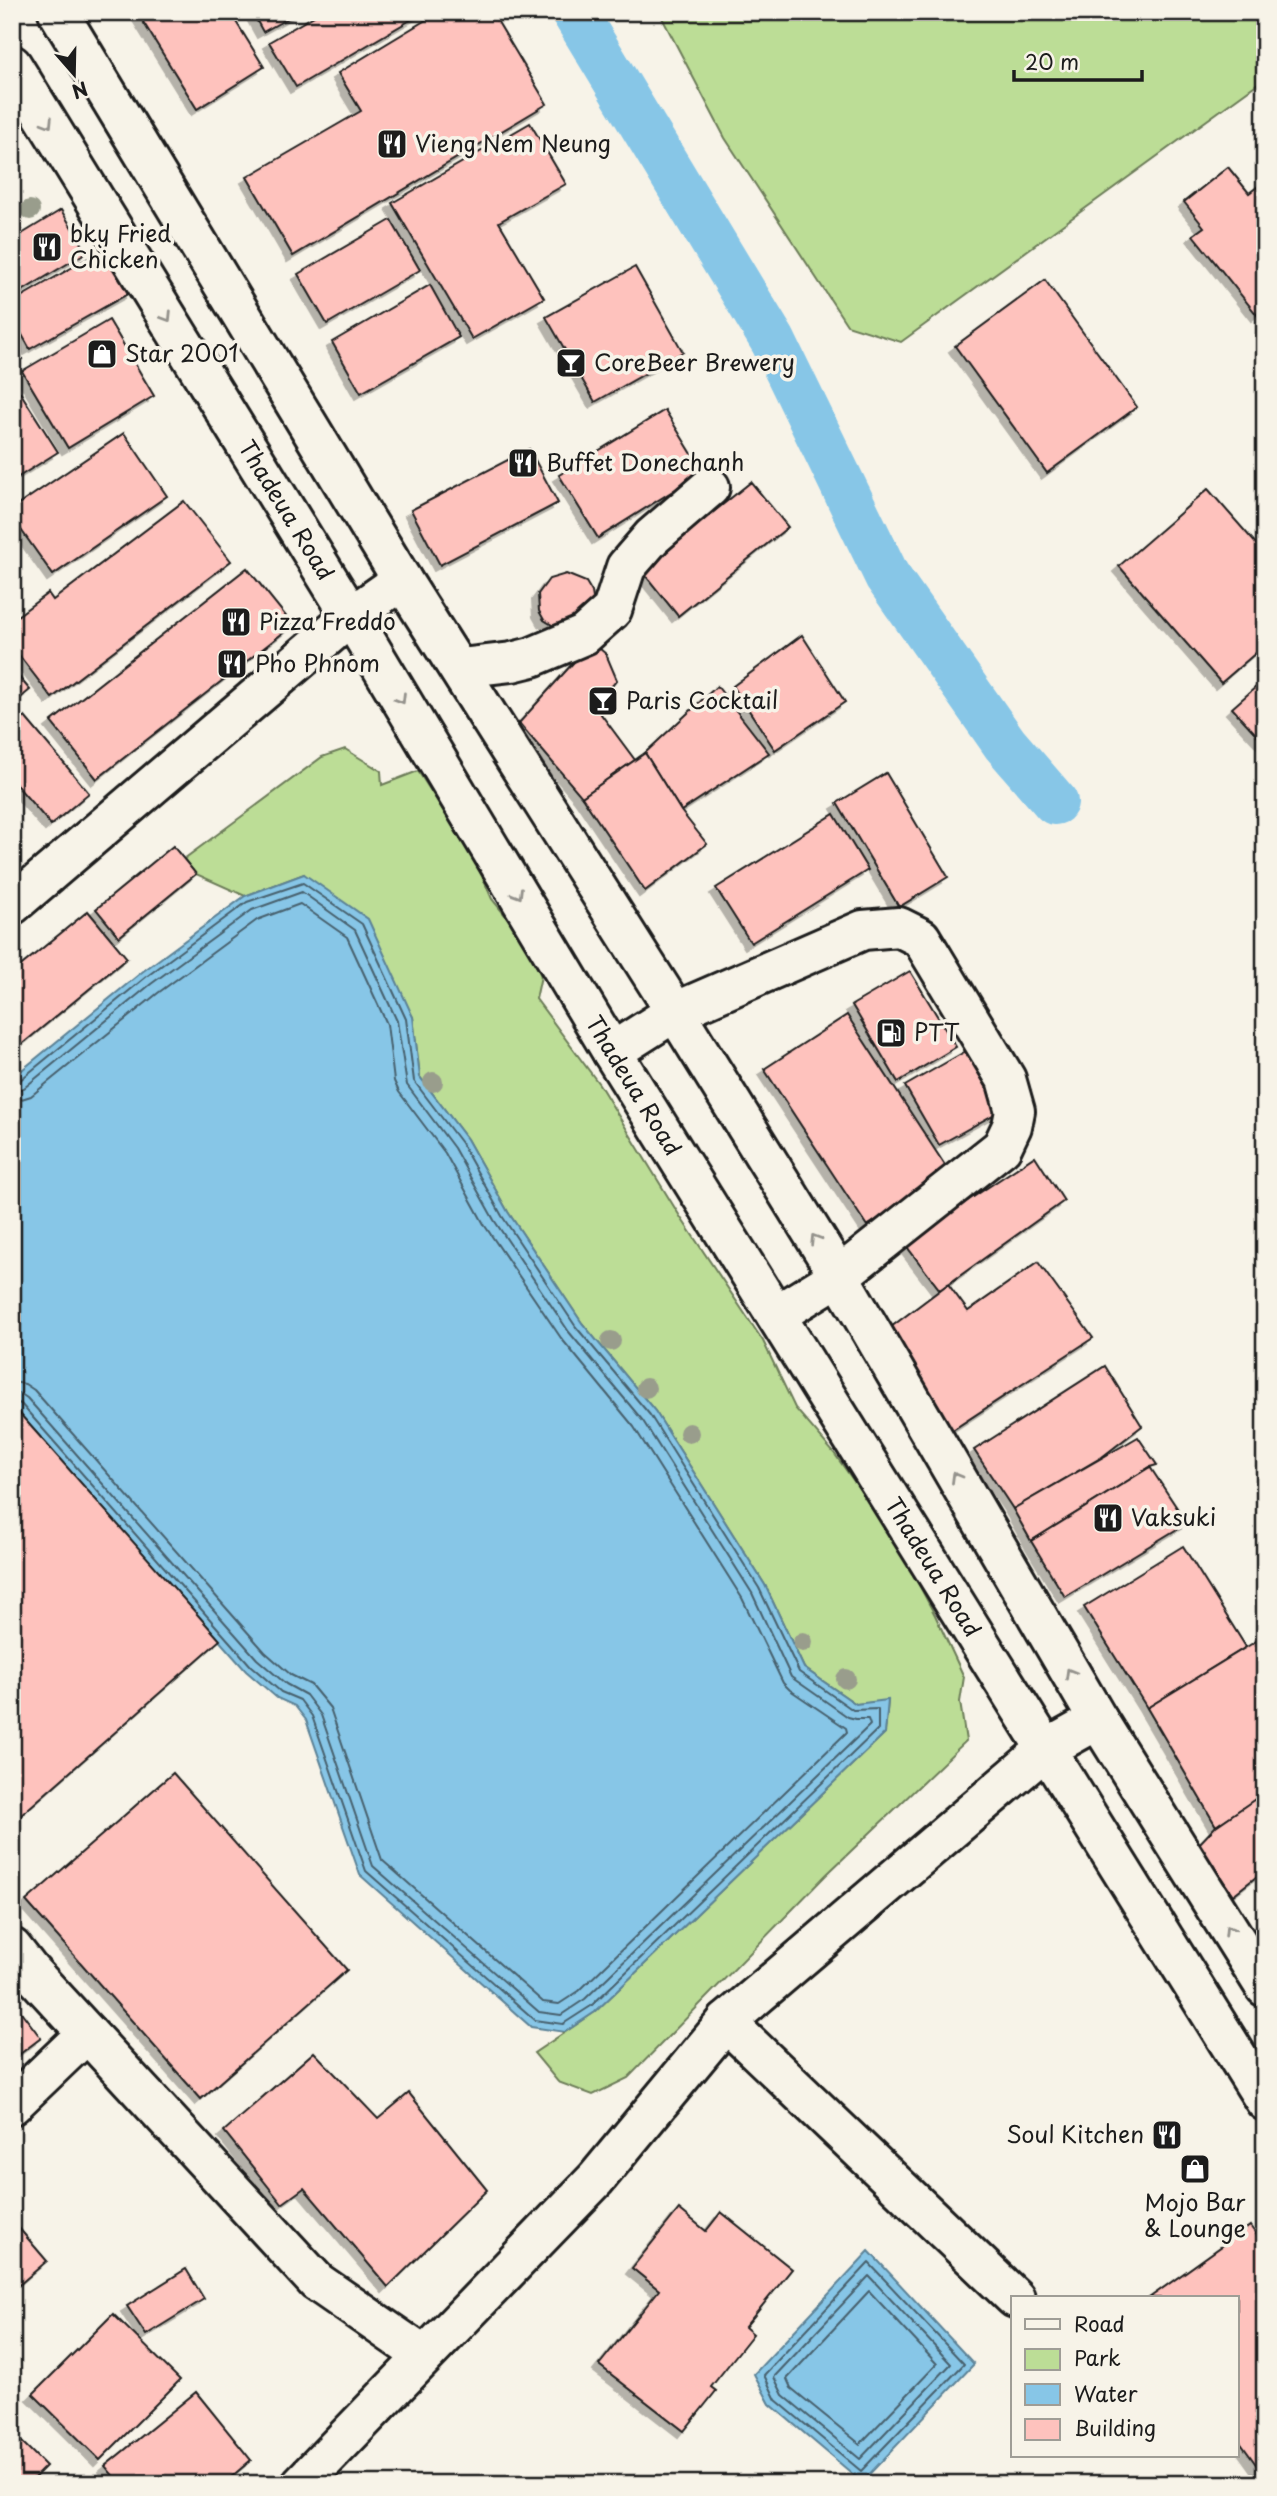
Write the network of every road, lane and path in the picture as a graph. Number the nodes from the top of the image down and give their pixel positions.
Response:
1 (58, 12) edge
2 (12, 65) edge
3 (710, 487) dead end
4 (402, 580) junction
5 (351, 616) junction
6 (460, 667) junction
7 (12, 905) edge
8 (675, 1012) junction
9 (612, 1052) junction
10 (839, 1276) junction
11 (776, 1315) junction
12 (1098, 1720) junction
13 (1046, 1749) junction
14 (12, 1948) edge
15 (1265, 1987) edge
16 (726, 2022) junction
17 (87, 2033) junction
18 (1265, 2101) edge
19 (12, 2105) edge
20 (1013, 2296) edge
21 (424, 2356) junction
22 (301, 2484) edge

1 - 4 main road
2 -> 5 main road, Thadeua Road
3 - 6 main road
4 - 5 main road
4 - 6 main road
5 - 7 main road
5 -> 9 main road, Thadeua Road
6 - 8 main road
8 - 9 main road
10 -> 8 main road
8 - 10 main road
9 - 11 main road, Thadeua Road
10 - 11 main road
12 -> 10 main road
11 - 13 main road, Thadeua Road
12 - 13 main road
15 -> 12 main road
13 - 16 main road
13 - 18 main road, Thadeua Road
14 - 17 main road
16 - 20 main road
16 - 21 main road
17 - 19 main road
17 - 21 main road
21 - 22 main road

